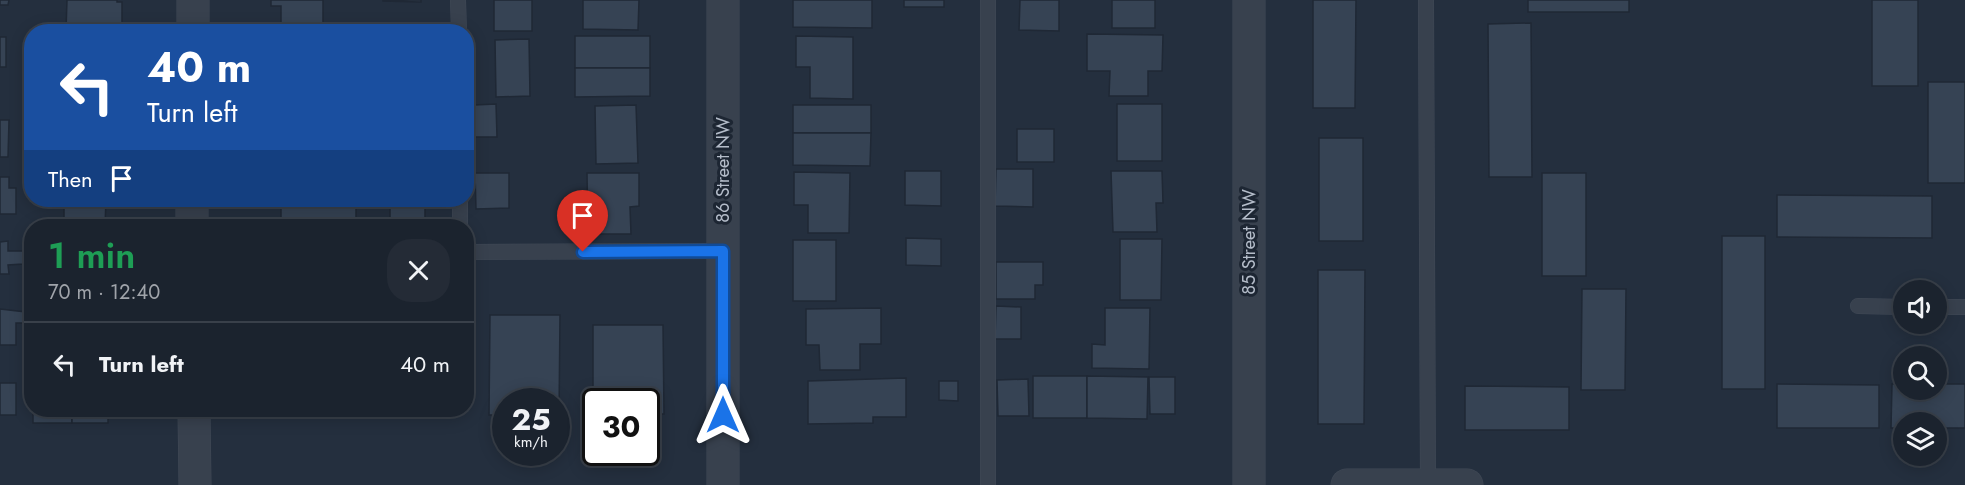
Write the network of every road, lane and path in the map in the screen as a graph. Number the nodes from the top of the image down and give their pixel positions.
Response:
1 (193, 0) edge
2 (458, 0) edge
3 (723, 0) edge
4 (988, 0) edge
5 (1249, 0) edge
6 (1426, 0) edge
7 (193, 24) edge
8 (459, 24) edge
9 (723, 251) junction
10 (474, 252) edge
11 (1858, 306) dead end
12 (1893, 307) edge
13 (1947, 307) edge
14 (1965, 307) edge
15 (194, 417) edge
16 (1428, 484) edge
17 (195, 485) edge
18 (723, 485) edge
19 (988, 485) edge
20 (1249, 485) edge
21 (1347, 485) edge
22 (1467, 485) edge

1 - 7 street
2 - 8 lane
3 - 9 street, 86 Street NW
4 - 19 lane
5 - 20 street, 85 Street NW
6 - 16 lane
9 - 10 lane
9 - 18 street, 86 Street NW
11 - 12 lane
13 - 14 lane
15 - 17 street
16 - 21 street
16 - 22 street

